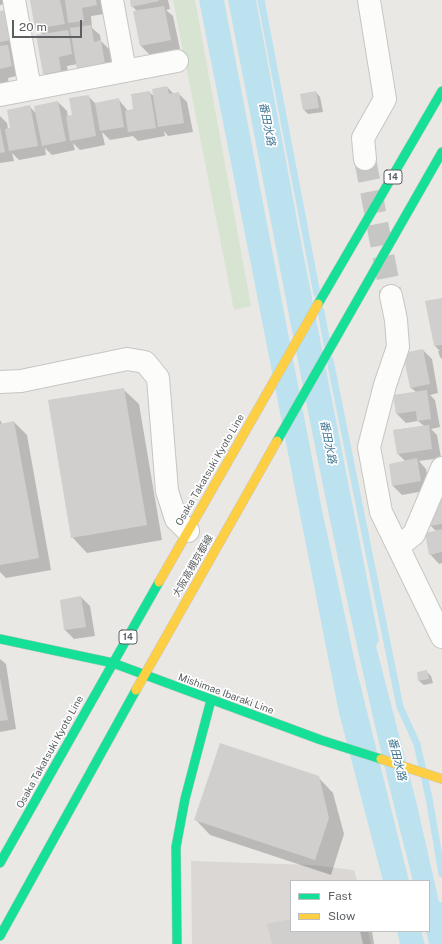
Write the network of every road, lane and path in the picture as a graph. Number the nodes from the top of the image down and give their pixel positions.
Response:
1 (14, 0) edge
2 (112, 0) edge
3 (369, 0) edge
4 (177, 61) dead end
5 (125, 71) junction
6 (30, 89) junction
7 (442, 91) edge
8 (0, 95) edge
9 (442, 152) edge
10 (365, 159) tunnel mouth
11 (391, 296) tunnel mouth
12 (0, 382) edge
13 (442, 468) edge
14 (188, 531) junction
15 (398, 547) junction
16 (433, 605) edge
17 (442, 637) edge
18 (0, 639) edge
19 (113, 663) junction
20 (145, 676) junction
21 (211, 700) junction
22 (442, 779) edge
23 (0, 863) edge
24 (0, 936) edge
25 (177, 944) edge

1 - 6 street
2 - 5 street
3 - 10 street
4 - 5 street
5 - 6 street
6 - 8 street
7 - 14 main road, Osaka Takatsuki Kyoto Line / 14
9 - 20 main road, 大阪高槻京都線
11 - 15 street
12 - 14 street
13 - 15 street
14 - 19 main road, Osaka Takatsuki Kyoto Line / 14
15 - 16 street
16 - 17 street
18 - 19 main road, Mishimae Ibaraki Line
19 - 20 main road, Mishimae Ibaraki Line
19 - 23 main road, Osaka Takatsuki Kyoto Line / 14
20 - 21 main road, Mishimae Ibaraki Line
20 - 24 main road
21 - 22 main road, Mishimae Ibaraki Line
21 - 25 main road

